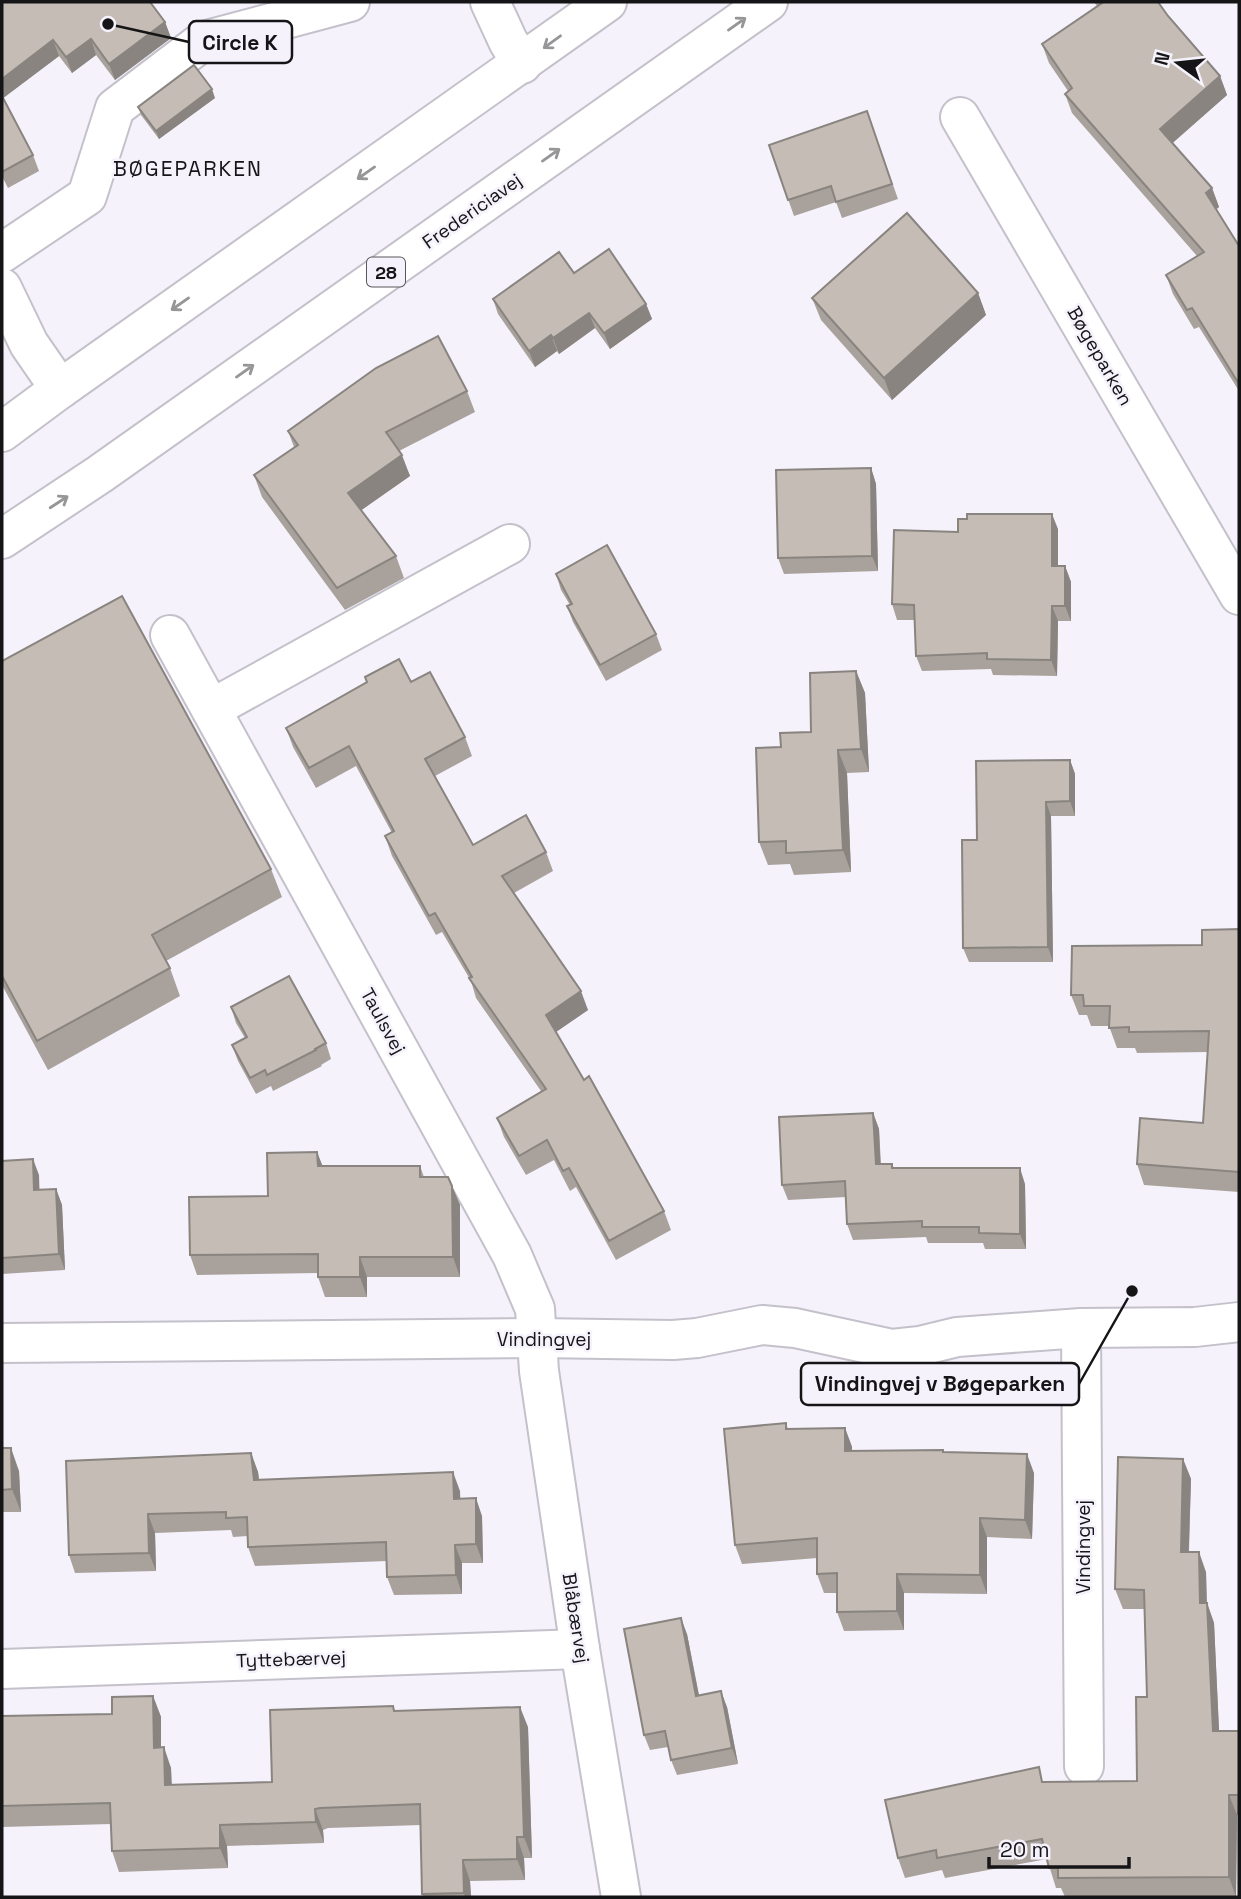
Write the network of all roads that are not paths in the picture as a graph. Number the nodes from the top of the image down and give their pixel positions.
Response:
1 (350, 2) edge
2 (490, 2) edge
3 (607, 2) edge
4 (768, 2) edge
5 (522, 64) junction
6 (960, 117) dead end
7 (2, 253) edge
8 (2, 288) edge
9 (60, 388) junction
10 (2, 432) edge
11 (2, 539) edge
12 (510, 544) dead end
13 (1239, 595) edge
14 (170, 635) dead end
15 (211, 709) junction
16 (1239, 1322) edge
17 (1081, 1328) junction
18 (537, 1338) junction
19 (2, 1343) edge
20 (580, 1649) junction
21 (2, 1669) edge
22 (1084, 1766) dead end
23 (621, 1897) edge

1 - 7 street
2 - 5 street
3 -> 5 street
11 -> 4 street, Fredericiavej / 28
5 -> 9 street
6 - 13 street, Bøgeparken
8 - 9 street
9 - 10 street
12 - 15 street
14 - 15 street, Taulsvej
15 - 18 street, Taulsvej
16 - 17 street, Vindingvej
17 - 18 street, Vindingvej
17 - 22 street, Vindingvej
18 - 19 street, Vindingvej
18 - 20 street, Blåbærvej
20 - 21 street, Tyttebærvej
20 - 23 street, Blåbærvej

